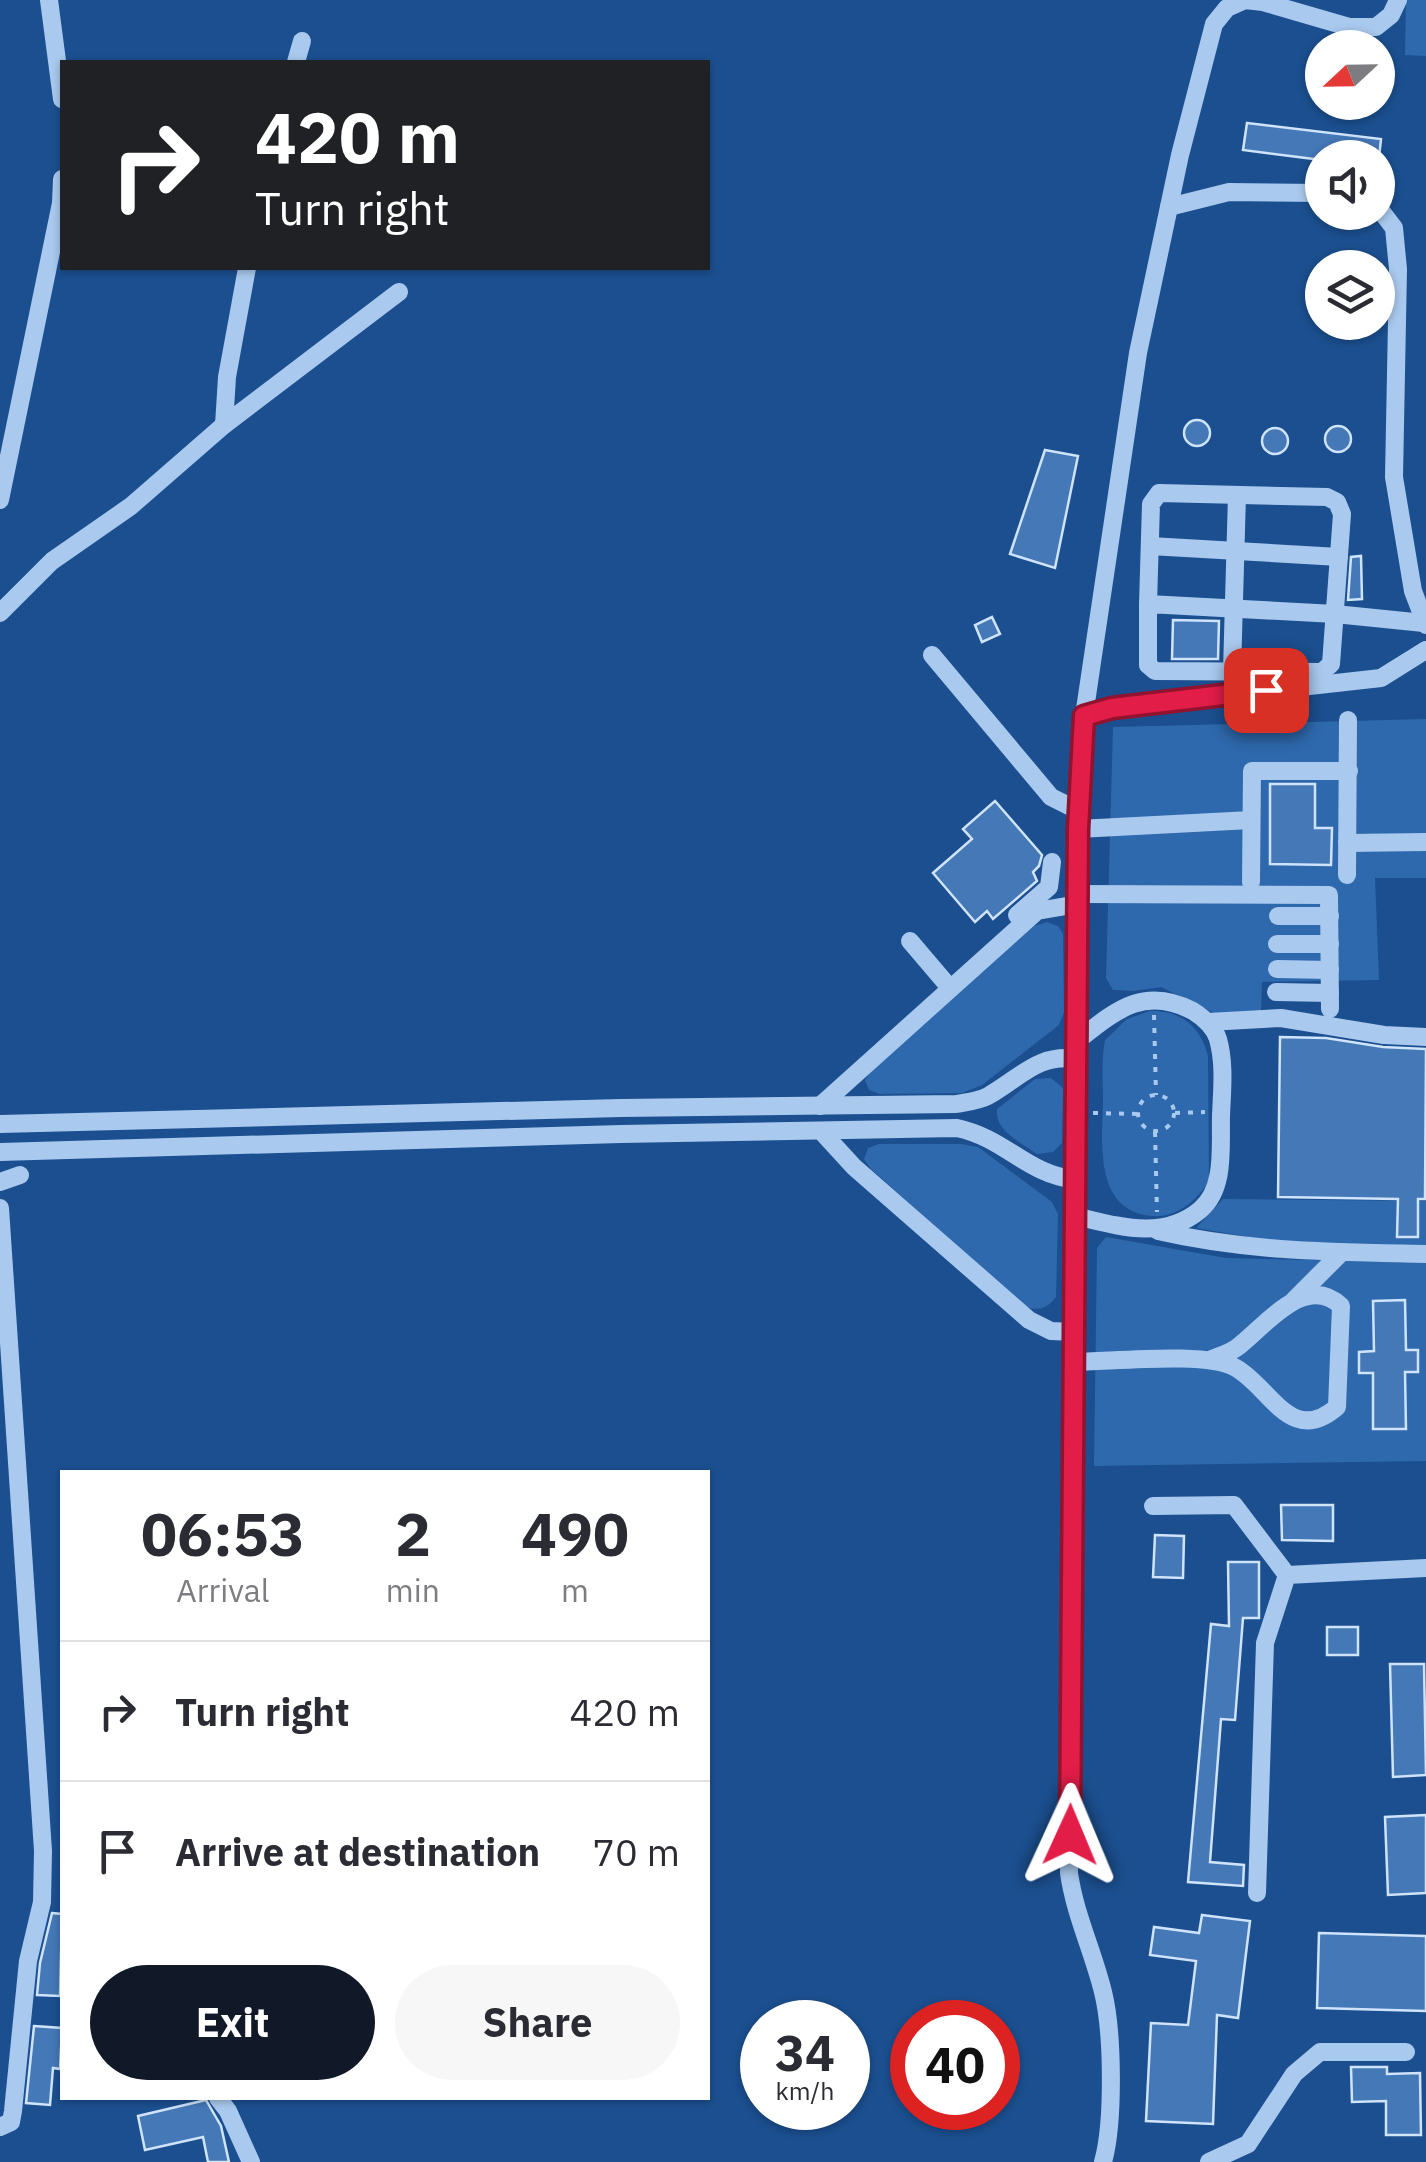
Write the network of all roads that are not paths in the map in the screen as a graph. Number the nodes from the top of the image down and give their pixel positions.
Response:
1 (49, 0) edge
2 (1398, 0) edge
3 (302, 41) dead end
4 (297, 60) edge
5 (60, 85) edge
6 (1305, 193) edge
7 (1169, 207) junction
8 (60, 209) edge
9 (1394, 230) edge
10 (246, 270) edge
11 (399, 292) dead end
12 (224, 425) junction
13 (1236, 494) junction
14 (0, 500) edge
15 (1150, 546) junction
16 (1236, 551) junction
17 (1338, 556) junction
18 (1148, 604) junction
19 (1235, 609) junction
20 (0, 613) edge
21 (1334, 614) junction
22 (1425, 624) edge
23 (1426, 650) edge
24 (932, 656) dead end
25 (1232, 672) junction
26 (1084, 716) junction
27 (1348, 720) dead end
28 (1349, 771) junction
29 (1079, 820) junction
30 (1251, 820) junction
31 (1426, 842) edge
32 (1348, 843) junction
33 (1052, 862) dead end
34 (1347, 875) dead end
35 (1251, 882) dead end
36 (1078, 899) junction
37 (1278, 916) dead end
38 (1330, 916) junction
39 (910, 941) dead end
40 (1277, 944) dead end
41 (1330, 944) junction
42 (964, 962) dead end
43 (1277, 970) dead end
44 (1330, 970) junction
45 (950, 988) junction
46 (1276, 992) dead end
47 (1208, 1022) junction
48 (1426, 1037) edge
49 (1077, 1050) junction
50 (820, 1106) junction
51 (0, 1124) edge
52 (822, 1132) junction
53 (0, 1152) edge
54 (20, 1175) dead end
55 (1076, 1180) junction
56 (0, 1182) edge
57 (0, 1208) edge
58 (1075, 1216) junction
59 (1157, 1231) junction
60 (1342, 1252) junction
61 (1426, 1254) edge
62 (1294, 1300) junction
63 (1074, 1332) junction
64 (1209, 1360) junction
65 (1074, 1362) junction
66 (1152, 1506) dead end
67 (1426, 1568) edge
68 (1288, 1575) junction
69 (1258, 1893) dead end
70 (1406, 2052) dead end
71 (220, 2100) edge
72 (0, 2127) edge
73 (251, 2162) edge
74 (1103, 2162) edge
75 (1209, 2162) edge

1 - 5 street
2 - 7 street
3 - 4 street
6 - 7 street
7 - 26 street
8 - 14 street
9 - 22 street
10 - 12 street
11 - 12 street
12 - 20 street
13 - 15 street
13 - 16 street
13 - 17 street
15 - 16 street
15 - 18 street
16 - 17 street
16 - 19 street
17 - 21 street
18 - 19 street
18 - 25 street
19 - 21 street
19 - 25 street
21 - 22 street
21 - 25 street
23 - 26 street
24 - 29 street
26 - 29 street
27 - 28 street
28 - 30 street
28 - 32 street
29 - 30 street
29 - 36 street
30 - 35 street
31 - 32 street
32 - 34 street
33 - 42 street
36 - 38 street
36 - 45 street
36 - 49 street
37 - 38 street
38 - 41 street
39 - 45 street
40 - 41 street
41 - 44 street
43 - 44 street
44 - 46 street
45 - 50 street
47 - 48 street
47 - 49 street
47 - 59 street
49 - 50 street
49 - 55 street
50 - 51 street
52 - 53 street
52 - 55 street
52 - 63 street
54 - 56 street
55 - 58 street
57 - 72 street
58 - 59 street
58 - 63 street
59 - 60 street
60 - 61 street
60 - 62 street
62 - 64 street
62 - 64 street
63 - 65 street
64 - 65 street
65 - 74 street
66 - 68 street
67 - 68 street
68 - 69 street
70 - 75 street
71 - 73 street

